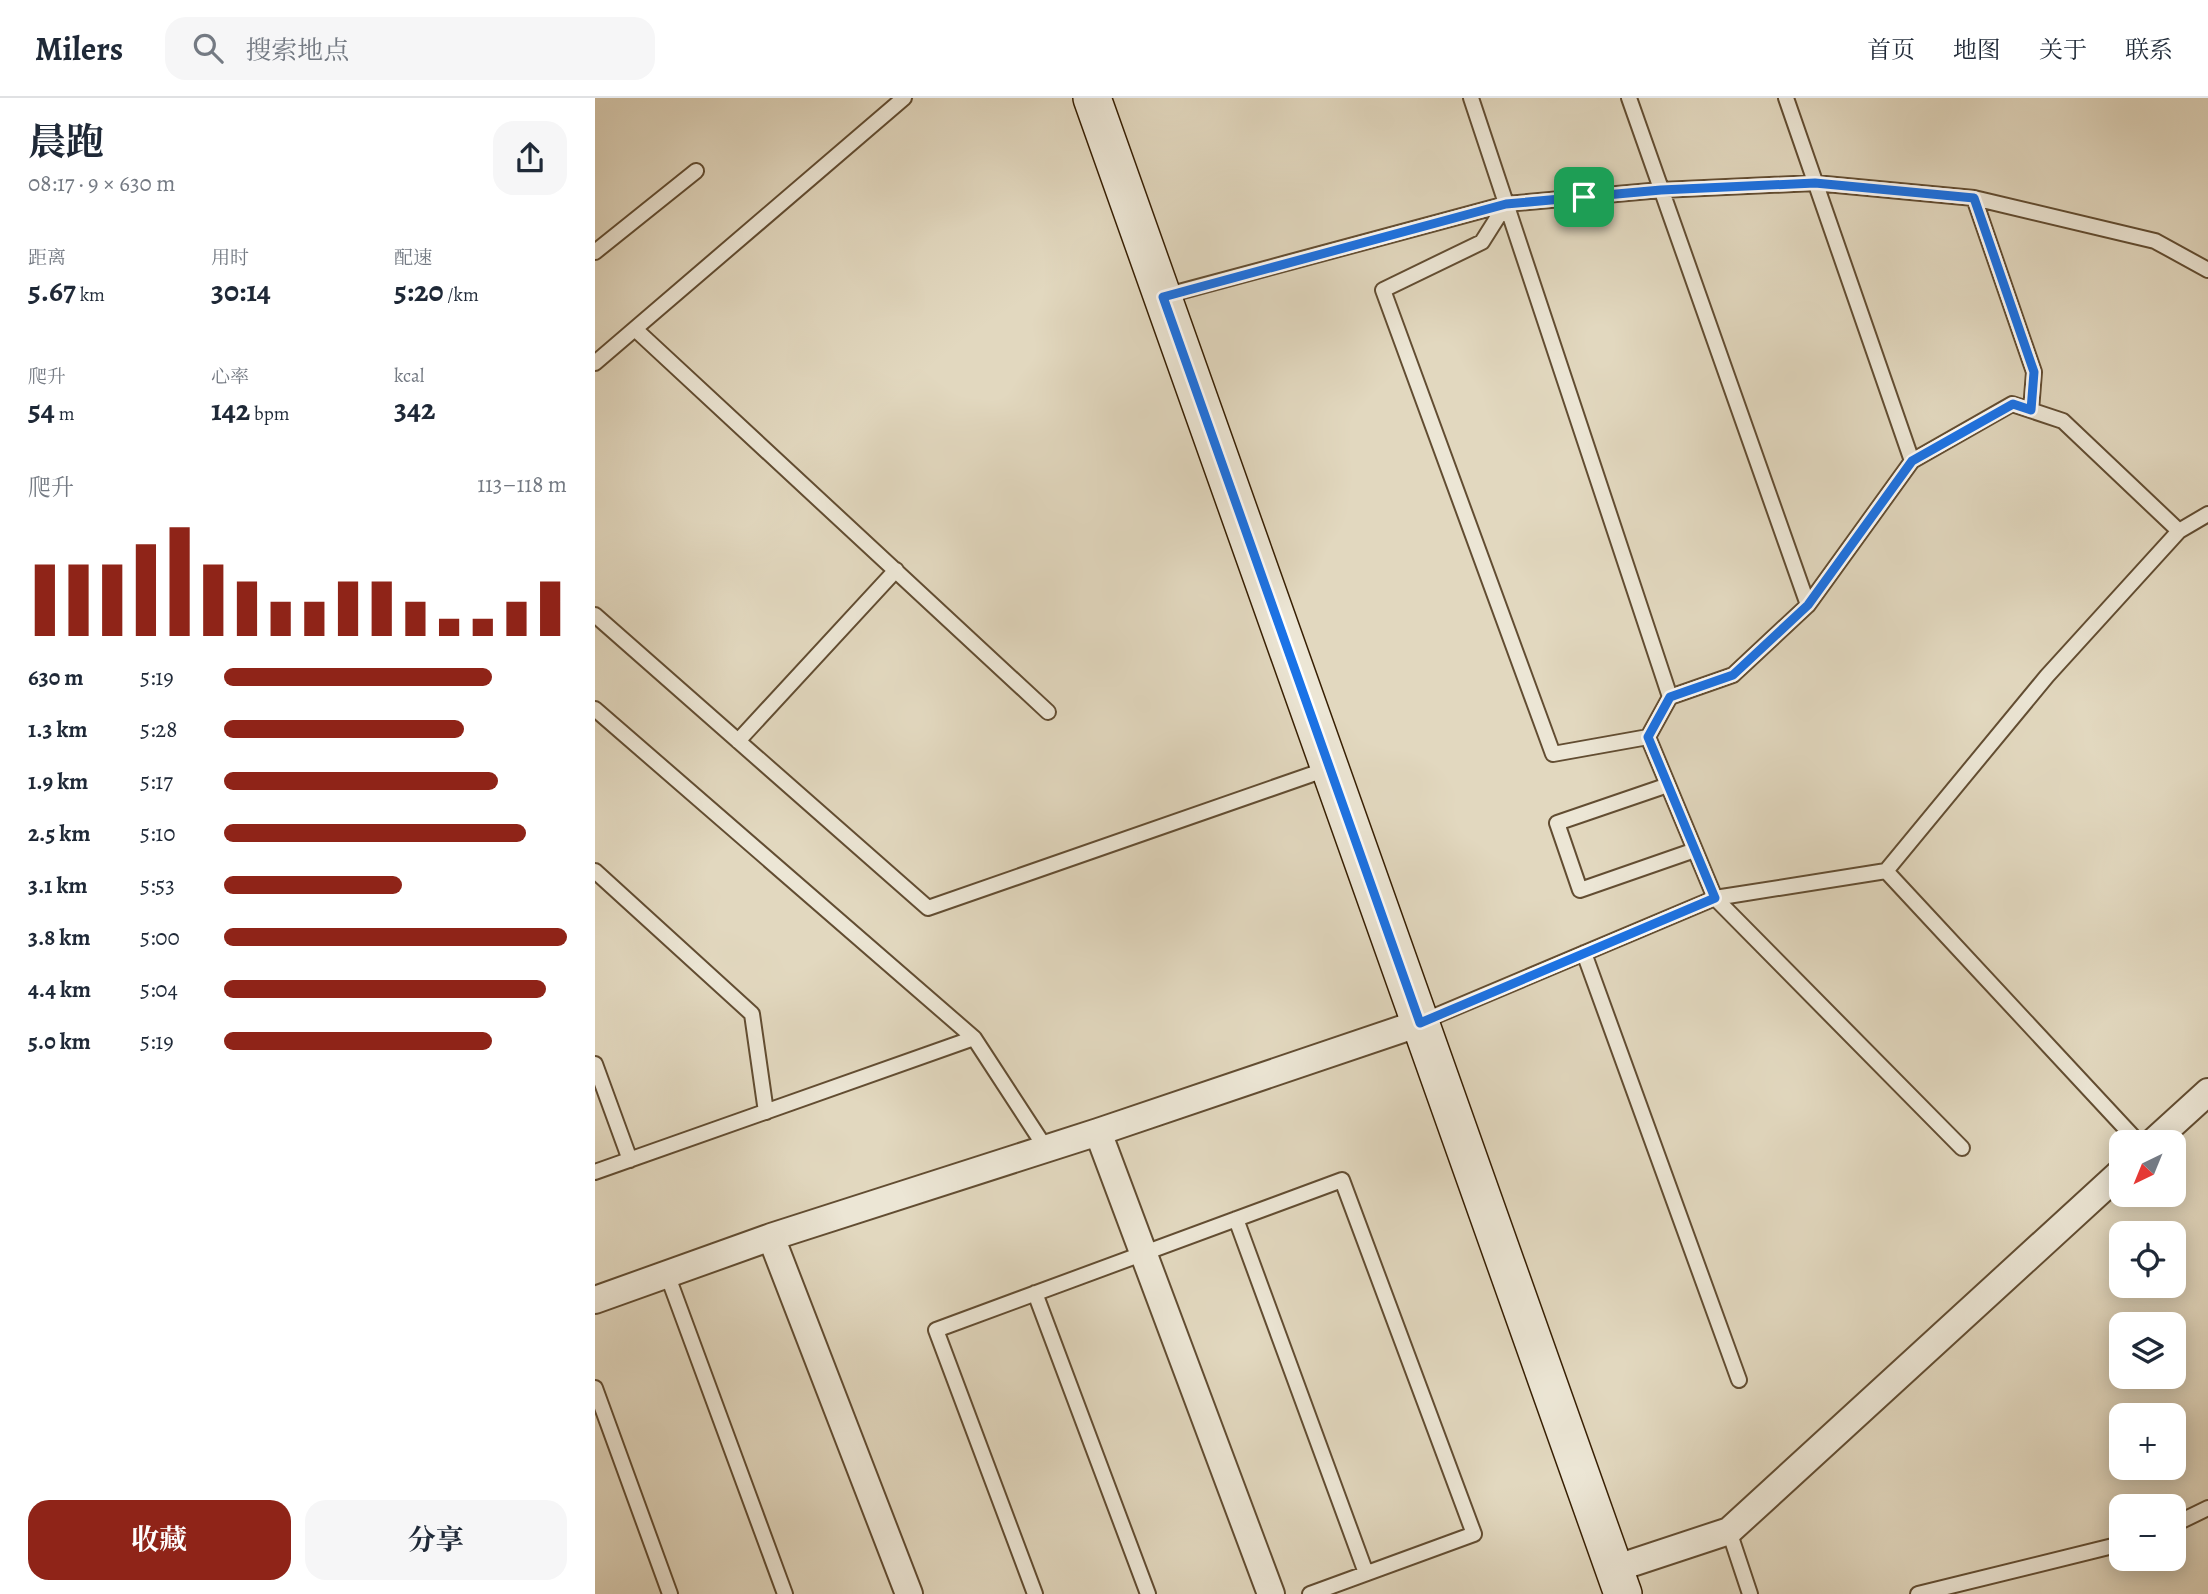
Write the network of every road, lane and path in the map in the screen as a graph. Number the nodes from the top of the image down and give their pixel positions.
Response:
1 (904, 98) edge
2 (1092, 98) edge
3 (1471, 98) edge
4 (1629, 98) edge
5 (1786, 98) edge
6 (696, 171) dead end
7 (1815, 183) junction
8 (1661, 190) junction
9 (1974, 198) junction
10 (1506, 204) junction
11 (595, 252) edge
12 (2208, 270) edge
13 (1163, 297) junction
14 (635, 329) junction
15 (595, 363) edge
16 (2031, 410) junction
17 (1912, 461) junction
18 (2208, 514) edge
19 (2179, 531) junction
20 (895, 570) junction
21 (1808, 605) junction
22 (595, 615) edge
23 (1670, 697) junction
24 (595, 709) edge
25 (1048, 712) dead end
26 (1648, 737) junction
27 (738, 741) junction
28 (1330, 768) junction
29 (1668, 785) junction
30 (1695, 850) junction
31 (595, 871) edge
32 (1886, 871) junction
33 (1715, 898) junction
34 (1584, 953) junction
35 (1420, 1023) junction
36 (974, 1038) junction
37 (595, 1064) edge
38 (2208, 1092) edge
39 (766, 1112) junction
40 (2127, 1130) edge
41 (2167, 1130) edge
42 (1098, 1132) junction
43 (1045, 1147) junction
44 (1962, 1148) dead end
45 (630, 1160) junction
46 (595, 1172) edge
47 (2109, 1183) edge
48 (1236, 1219) junction
49 (771, 1237) junction
50 (1143, 1253) junction
51 (667, 1274) junction
52 (1035, 1293) junction
53 (595, 1300) edge
54 (1739, 1380) dead end
55 (595, 1388) edge
56 (2208, 1507) edge
57 (2186, 1518) edge
58 (1729, 1531) junction
59 (2109, 1547) edge
60 (1366, 1573) junction
61 (1618, 1581) edge
62 (670, 1594) edge
63 (785, 1594) edge
64 (909, 1594) edge
65 (1035, 1594) edge
66 (1148, 1594) edge
67 (1271, 1594) edge
68 (1310, 1594) edge
69 (1750, 1594) edge
70 (1918, 1594) edge

1 - 14 lane
2 - 13 main road
3 - 10 lane
4 - 8 lane
5 - 7 lane
6 - 11 lane
7 - 8 lane
7 - 9 lane
7 - 17 lane
8 - 10 lane
8 - 21 lane
9 - 12 lane
9 - 16 lane
10 - 13 lane
10 - 23 lane
10 - 26 lane
13 - 28 main road
14 - 15 lane
14 - 20 lane
16 - 17 lane
16 - 19 lane
17 - 21 lane
18 - 19 lane
19 - 32 lane
20 - 25 lane
20 - 27 lane
21 - 23 lane
22 - 27 lane
23 - 26 lane
24 - 36 lane
26 - 29 lane
27 - 28 lane
28 - 35 main road
29 - 30 lane
29 - 30 lane
30 - 33 lane
31 - 39 lane
32 - 33 lane
32 - 40 lane
33 - 34 lane
33 - 44 lane
34 - 35 lane
34 - 54 lane
35 - 42 street
35 - 61 main road
36 - 39 lane
36 - 43 lane
37 - 45 lane
38 - 41 street
39 - 45 lane
42 - 43 street
42 - 50 street
43 - 49 street
45 - 46 lane
47 - 58 street
48 - 50 lane
48 - 60 lane
48 - 60 lane
49 - 51 street
49 - 64 street
50 - 52 lane
50 - 67 street
51 - 53 street
51 - 63 lane
52 - 65 lane
52 - 66 lane
55 - 62 lane
56 - 57 lane
58 - 61 street
58 - 69 lane
59 - 70 lane
60 - 68 lane

